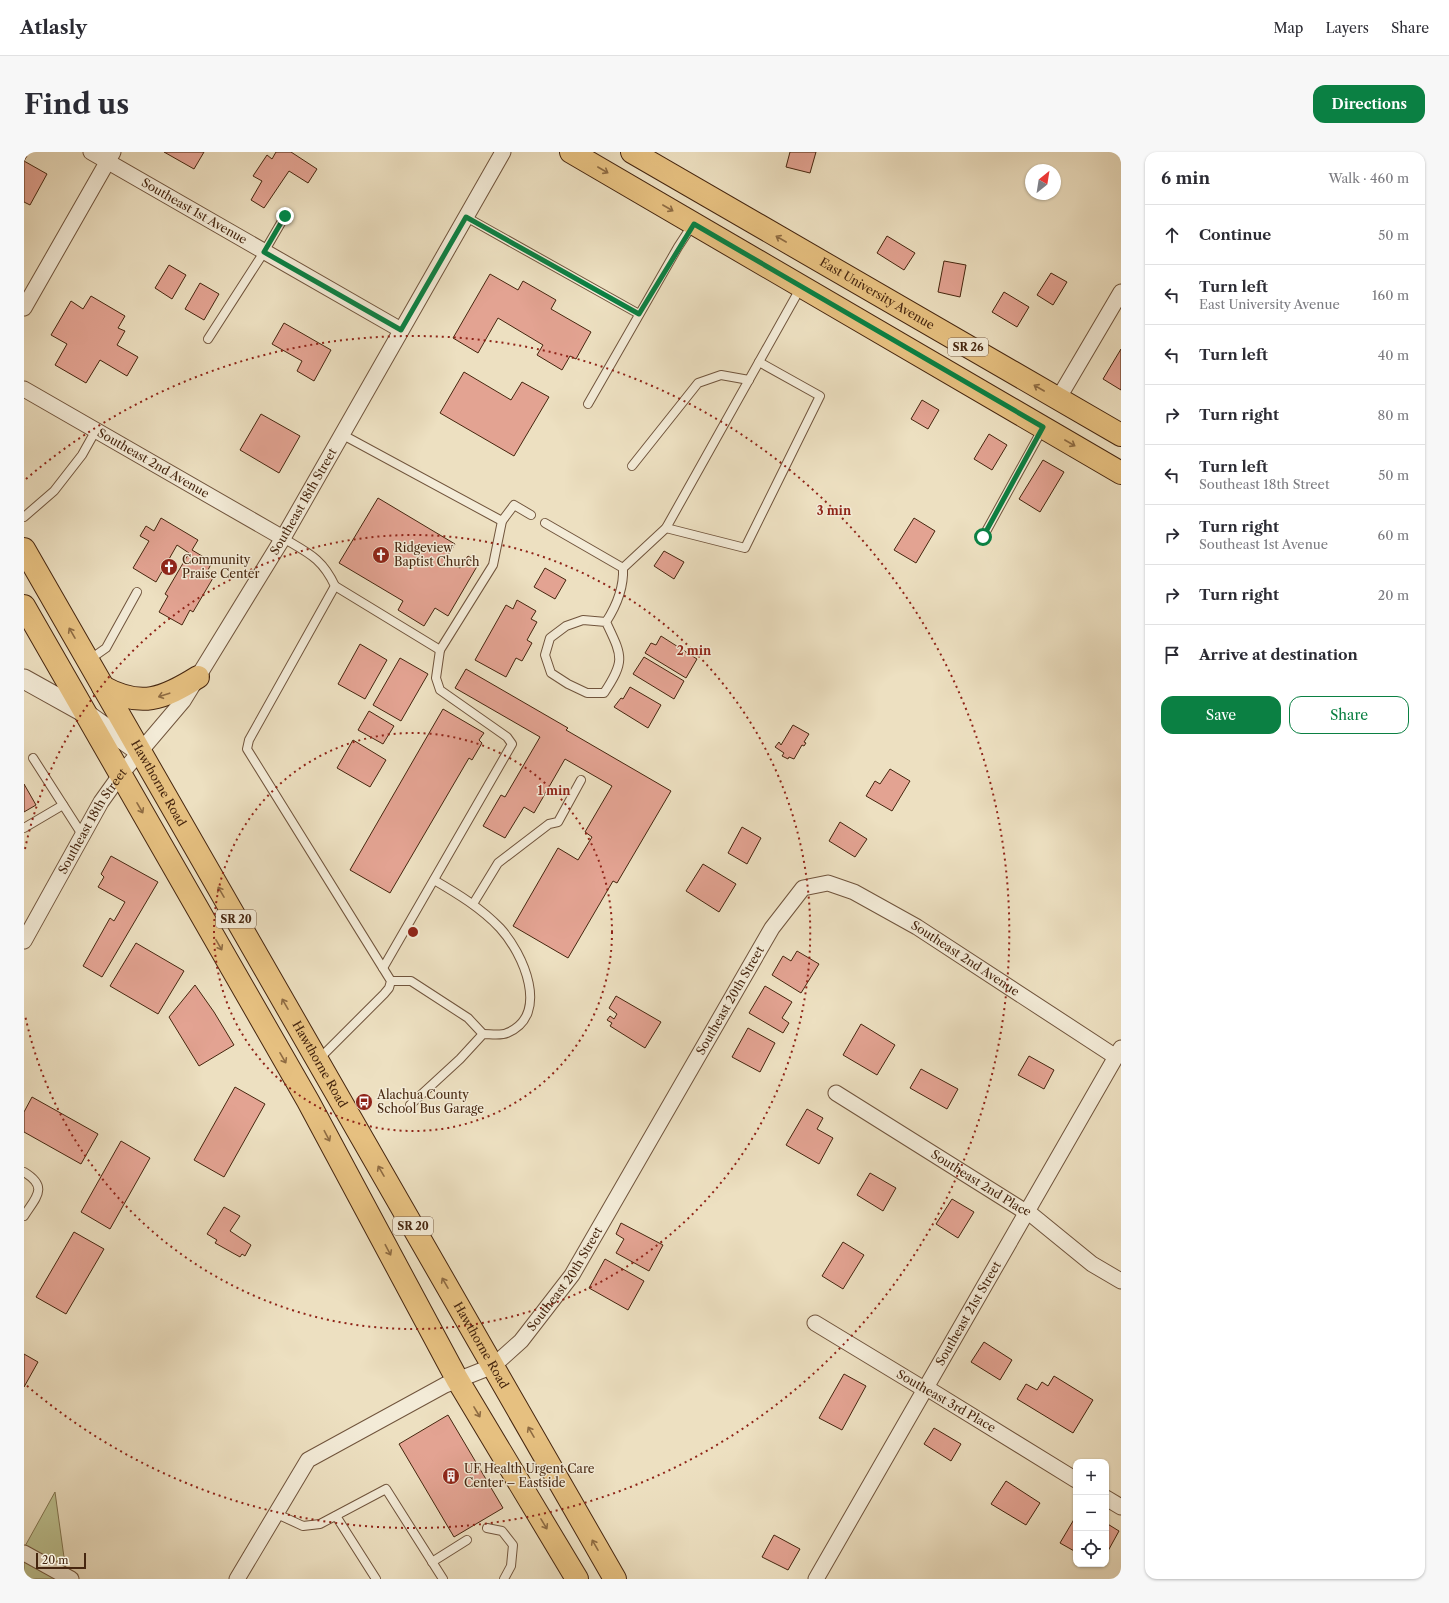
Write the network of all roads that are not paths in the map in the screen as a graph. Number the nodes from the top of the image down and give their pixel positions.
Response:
1 (91, 152) edge
2 (503, 152) edge
3 (571, 152) edge
4 (632, 152) edge
5 (110, 157) edge
6 (285, 216) dead end
7 (466, 217) junction
8 (694, 224) junction
9 (264, 252) junction
10 (815, 258) junction
11 (802, 286) junction
12 (1121, 292) edge
13 (24, 308) edge
14 (639, 314) junction
15 (401, 330) junction
16 (208, 339) dead end
17 (759, 362) junction
18 (749, 380) junction
19 (24, 389) edge
20 (1058, 398) junction
21 (588, 404) dead end
22 (1043, 427) junction
23 (96, 430) junction
24 (343, 435) junction
25 (1121, 435) edge
26 (632, 466) dead end
27 (1121, 472) edge
28 (531, 515) dead end
29 (24, 517) edge
30 (502, 521) junction
31 (545, 523) dead end
32 (666, 528) junction
33 (983, 537) dead end
34 (283, 538) junction
35 (24, 549) edge
36 (622, 568) junction
37 (335, 586) junction
38 (136, 592) dead end
39 (24, 606) edge
40 (606, 622) junction
41 (440, 650) junction
42 (88, 661) junction
43 (198, 677) junction
44 (24, 679) edge
45 (103, 687) junction
46 (85, 713) junction
47 (140, 752) junction
48 (33, 758) dead end
49 (121, 774) junction
50 (581, 780) dead end
51 (63, 805) junction
52 (24, 828) edge
53 (83, 836) junction
54 (434, 880) junction
55 (805, 888) joint
56 (473, 904) junction
57 (24, 941) edge
58 (383, 968) junction
59 (391, 981) junction
60 (483, 1034) junction
61 (1118, 1053) edge
62 (318, 1061) junction
63 (836, 1093) dead end
64 (410, 1105) dead end
65 (24, 1172) edge
66 (1027, 1210) junction
67 (24, 1216) edge
68 (1121, 1281) edge
69 (815, 1323) dead end
70 (493, 1366) junction
71 (457, 1379) junction
72 (924, 1389) junction
73 (1073, 1478) edge
74 (1109, 1500) edge
75 (1121, 1507) edge
76 (277, 1514) junction
77 (336, 1516) junction
78 (486, 1528) dead end
79 (467, 1540) dead end
80 (24, 1553) edge
81 (432, 1562) junction
82 (70, 1579) edge
83 (237, 1579) edge
84 (376, 1579) edge
85 (443, 1579) edge
86 (504, 1579) edge
87 (577, 1579) edge
88 (615, 1579) edge
89 (816, 1579) edge

1 - 5 street, Southeast 1st Avenue
2 - 7 street, Southeast 18th Street
3 -> 8 main road, SR 26
10 -> 4 main road, East University Avenue / SR 26
5 - 9 street, Southeast 1st Avenue
5 - 13 street
6 - 9 lane
7 - 14 lane
7 - 15 street, Southeast 18th Street
8 - 11 main road, SR 26
8 - 14 lane
9 - 15 street, Southeast 1st Avenue
9 - 16 lane
10 - 11 main road
20 -> 10 main road, East University Avenue / SR 26
11 - 17 lane
11 - 22 main road, SR 26
12 - 20 street
14 - 21 lane
15 - 24 street, Southeast 18th Street
17 - 18 lane
17 - 32 lane
18 - 26 lane
18 - 32 lane
19 - 23 street, Southeast 2nd Avenue
20 - 22 main road
20 - 25 main road, East University Avenue / SR 26
22 -> 27 main road, SR 26
22 - 33 lane
23 - 29 lane
23 - 34 street, Southeast 2nd Avenue
24 - 30 lane
24 - 34 street, Southeast 18th Street
28 - 30 lane
30 - 41 lane
31 - 36 lane
32 - 36 lane
34 - 37 lane
34 - 43 street, Southeast 18th Street
42 -> 35 main road, Hawthorne Road / SR 20
36 - 40 lane
37 - 41 lane
37 - 58 lane
38 - 42 lane
39 - 46 main road, SR 20
40 - 40 lane
41 - 54 lane
42 - 45 main road, Hawthorne Road / SR 20
43 -> 45 main road
43 - 47 street, Southeast 18th Street
44 - 46 street
45 - 47 main road, Hawthorne Road / SR 20
46 - 47 street
46 - 49 main road, SR 20
47 - 49 street, Southeast 18th Street
62 -> 47 main road, Hawthorne Road / SR 20
48 - 51 lane
49 - 53 street, Southeast 18th Street
49 -> 71 main road, SR 20
50 - 56 lane
51 - 52 lane
51 - 53 lane
53 - 57 street, Southeast 18th Street
54 - 56 lane
54 - 58 lane
55 - 61 street, Southeast 2nd Avenue
55 - 70 street, Southeast 20th Street
56 - 60 lane
58 - 59 lane
59 - 60 lane
59 - 62 lane
60 - 64 lane
61 - 66 street, Southeast 21st Street
70 -> 62 main road, Hawthorne Road / SR 20
63 - 66 street, Southeast 2nd Place
65 - 67 lane
66 - 68 street, Southeast 2nd Place
66 - 72 street, Southeast 21st Street
69 - 72 street, Southeast 3rd Place
70 - 71 street, Southeast 20th Street
88 -> 70 main road, Hawthorne Road / SR 20
71 - 76 street, Southeast 20th Street
71 -> 87 main road, SR 20
72 - 73 street, Southeast 3rd Place
72 - 89 street, Southeast 21st Street
74 - 75 street
76 - 77 lane
76 - 83 street, Southeast 20th Street
77 - 81 lane
77 - 84 lane
78 - 86 lane
79 - 81 lane
80 - 82 street
81 - 85 lane

